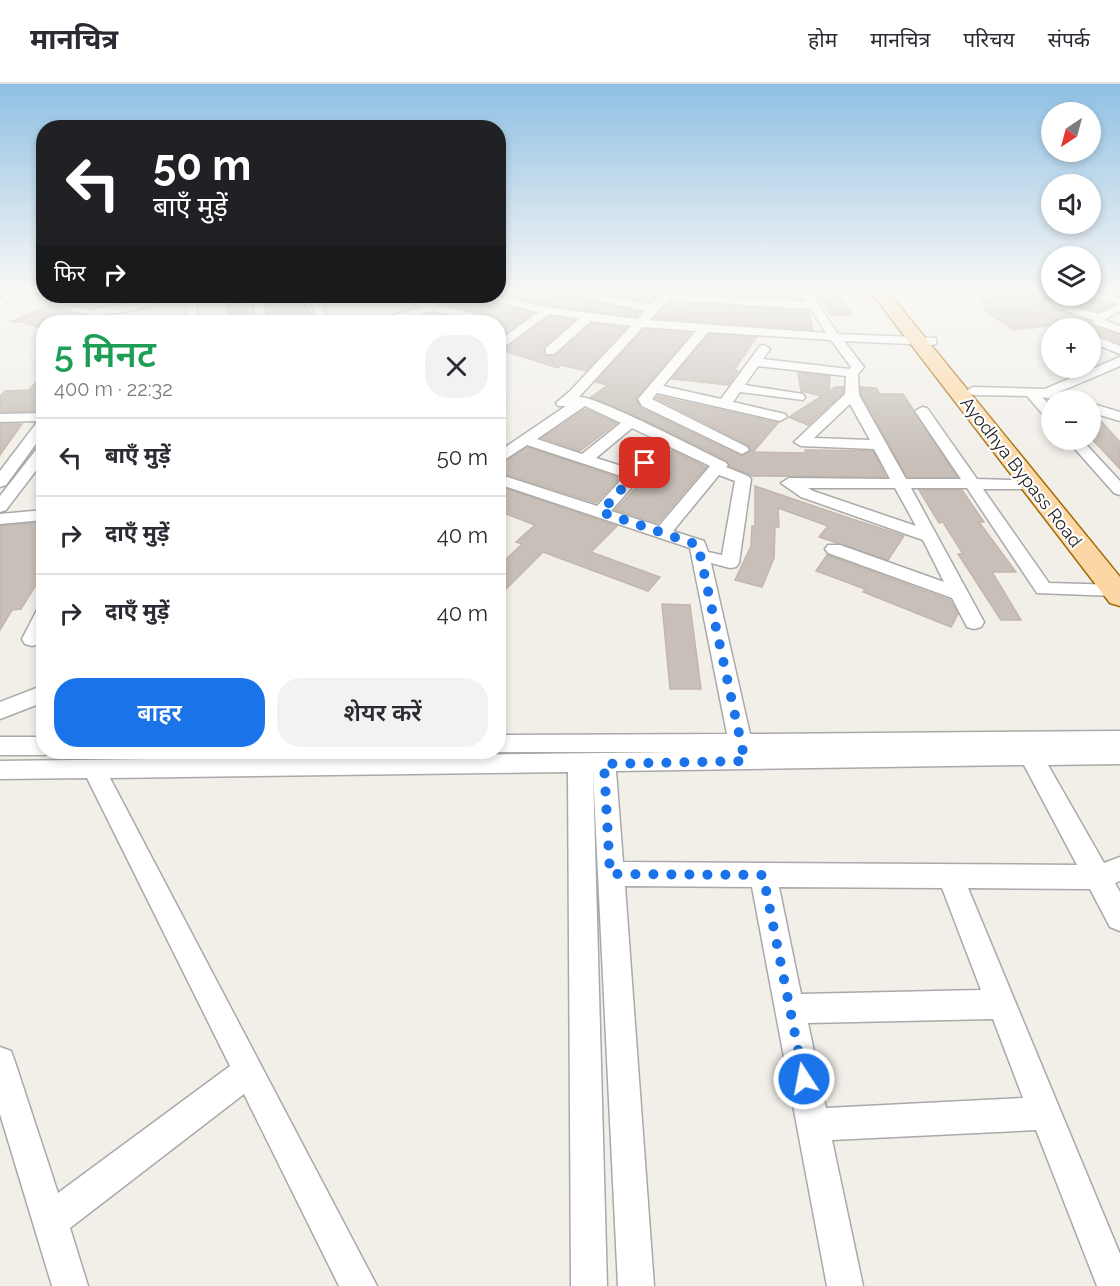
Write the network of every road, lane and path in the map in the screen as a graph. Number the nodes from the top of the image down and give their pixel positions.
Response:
1 (554, 347) edge
2 (617, 347) edge
3 (689, 347) edge
4 (765, 347) edge
5 (842, 347) edge
6 (930, 347) edge
7 (931, 347) edge
8 (549, 351) dead end
9 (1120, 361) edge
10 (757, 362) junction
11 (852, 373) junction
12 (655, 388) junction
13 (738, 388) junction
14 (1054, 390) edge
15 (973, 391) junction
16 (1030, 393) junction
17 (1041, 393) edge
18 (852, 395) junction
19 (798, 398) dead end
20 (1041, 404) edge
21 (724, 405) junction
22 (922, 411) dead end
23 (1101, 411) edge
24 (36, 417) edge
25 (780, 417) dead end
26 (1120, 417) edge
27 (0, 418) edge
28 (631, 422) junction
29 (36, 434) edge
30 (666, 439) junction
31 (525, 440) junction
32 (506, 441) edge
33 (880, 446) junction
34 (742, 450) dead end
35 (1083, 450) edge
36 (506, 453) edge
37 (586, 458) junction
38 (36, 460) edge
39 (716, 469) junction
40 (634, 475) junction
41 (0, 482) edge
42 (506, 482) edge
43 (901, 483) junction
44 (972, 483) junction
45 (1031, 484) junction
46 (1120, 490) edge
47 (0, 507) edge
48 (601, 512) junction
49 (36, 516) edge
50 (0, 519) edge
51 (662, 533) junction
52 (930, 537) junction
53 (834, 549) dead end
54 (700, 555) junction
55 (1118, 586) edge
56 (959, 594) junction
57 (974, 622) dead end
58 (36, 631) edge
59 (32, 639) dead end
60 (36, 696) edge
61 (0, 711) edge
62 (1120, 740) edge
63 (506, 744) edge
64 (0, 746) edge
65 (36, 746) edge
66 (743, 752) junction
67 (1120, 755) edge
68 (1031, 756) junction
69 (218, 759) edge
70 (592, 764) junction
71 (94, 769) junction
72 (0, 770) edge
73 (1109, 873) edge
74 (610, 874) junction
75 (763, 875) junction
76 (950, 876) junction
77 (1120, 918) edge
78 (1001, 1004) junction
79 (790, 1009) junction
80 (0, 1062) edge
81 (247, 1072) junction
82 (1045, 1113) junction
83 (813, 1125) junction
84 (50, 1221) junction
85 (640, 1278) edge
86 (70, 1286) edge
87 (359, 1286) edge
88 (589, 1286) edge
89 (845, 1286) edge
90 (1114, 1286) edge

1 - 8 street
2 - 32 street
3 - 12 street
4 - 10 street
5 - 11 street
6 - 45 main road, Ayodhya Bypass Road
7 - 15 main road, Ayodhya Bypass Road
9 - 14 street
10 - 11 street
10 - 13 street
11 - 18 street
12 - 21 street
12 - 34 street
13 - 19 street
13 - 21 street
15 - 16 street
15 - 55 main road, Ayodhya Bypass Road
16 - 17 street
16 - 20 street
18 - 33 street
18 - 33 street
21 - 25 street
22 - 44 street
23 - 26 street
24 - 27 street
28 - 30 street
28 - 31 street
28 - 37 street
29 - 41 street
30 - 39 street
30 - 40 street
31 - 36 street
31 - 37 street
33 - 43 street
35 - 46 street
37 - 40 street
38 - 47 street
39 - 51 street
39 - 54 street
40 - 48 street
42 - 48 street
43 - 44 street
43 - 52 street
43 - 52 street
44 - 45 street
44 - 55 street
45 - 55 main road, Ayodhya Bypass Road
48 - 51 street
49 - 50 street
51 - 54 street
52 - 56 street
53 - 56 street
54 - 66 street
56 - 57 street
58 - 59 street
60 - 61 street
62 - 66 street
63 - 66 street
64 - 65 street
66 - 68 street
66 - 70 street
67 - 68 street
68 - 73 street
69 - 70 street
69 - 71 street
70 - 74 street
70 - 88 street
71 - 72 street
71 - 81 street
73 - 76 street
73 - 77 street
74 - 75 street
74 - 85 street
75 - 76 street
75 - 79 street
76 - 78 street
78 - 79 street
78 - 82 street
79 - 83 street
80 - 84 street
81 - 84 street
81 - 87 street
82 - 83 street
82 - 90 street
83 - 89 street
84 - 86 street

